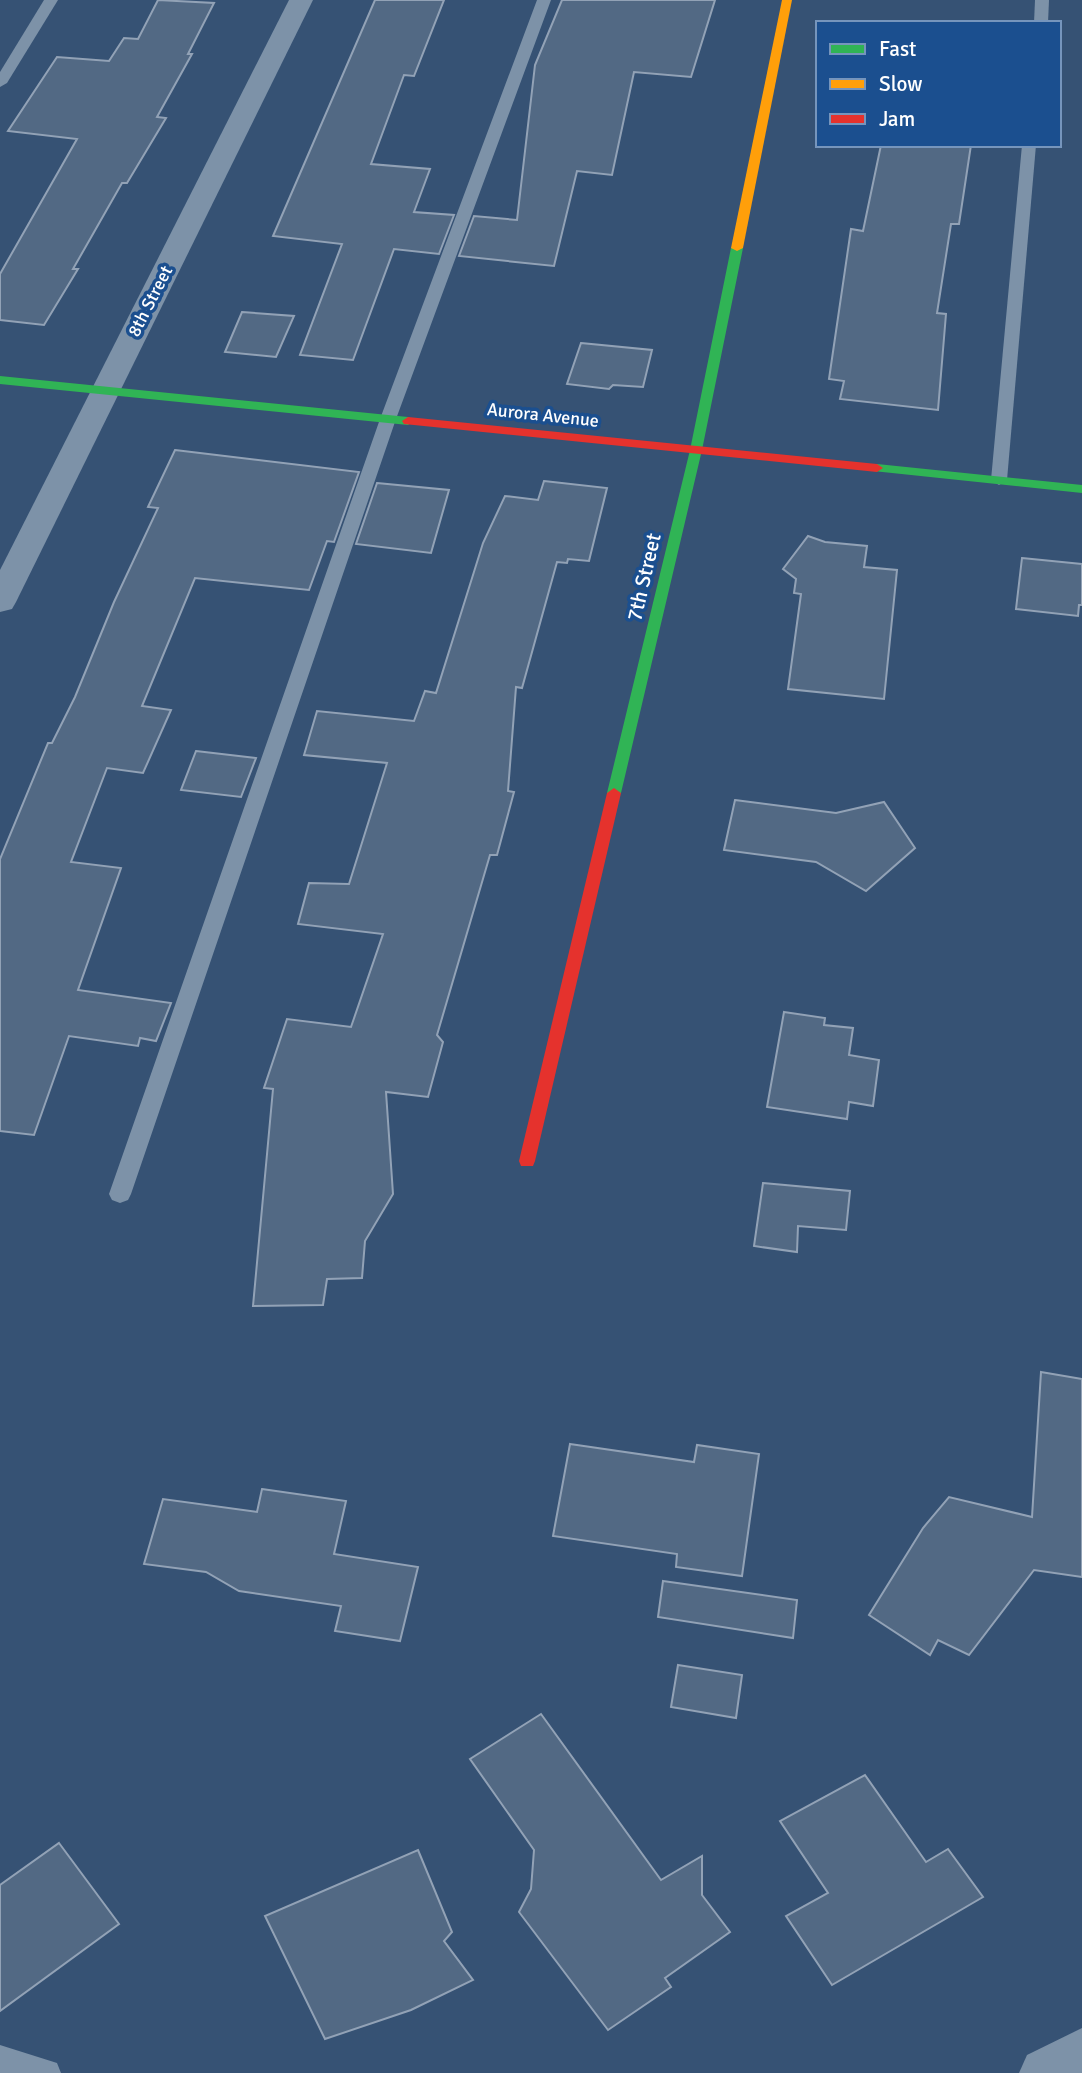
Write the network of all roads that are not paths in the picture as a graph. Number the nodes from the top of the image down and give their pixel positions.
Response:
1 (51, 0) edge
2 (301, 0) edge
3 (544, 0) edge
4 (788, 0) edge
5 (1042, 0) edge
6 (1041, 21) edge
7 (0, 83) edge
8 (1029, 147) edge
9 (0, 380) edge
10 (104, 391) junction
11 (388, 419) junction
12 (696, 450) junction
13 (999, 480) junction
14 (1082, 489) edge
15 (0, 602) edge
16 (527, 1161) dead end
17 (120, 1194) dead end
18 (1082, 2054) edge
19 (0, 2059) edge
20 (47, 2073) edge
21 (1045, 2073) edge

1 - 7 lane
2 - 10 street, 8th Street
3 - 11 lane
4 - 12 street, 7th Street
5 - 6 lane
8 - 13 lane
9 - 10 street, Aurora Avenue
10 - 11 street, Aurora Avenue
10 - 15 street, 8th Street
11 - 12 street, Aurora Avenue
11 - 17 lane
12 - 13 street, Aurora Avenue
12 - 16 street, 7th Street
13 - 14 street, Aurora Avenue
18 - 21 street
19 - 20 lane

